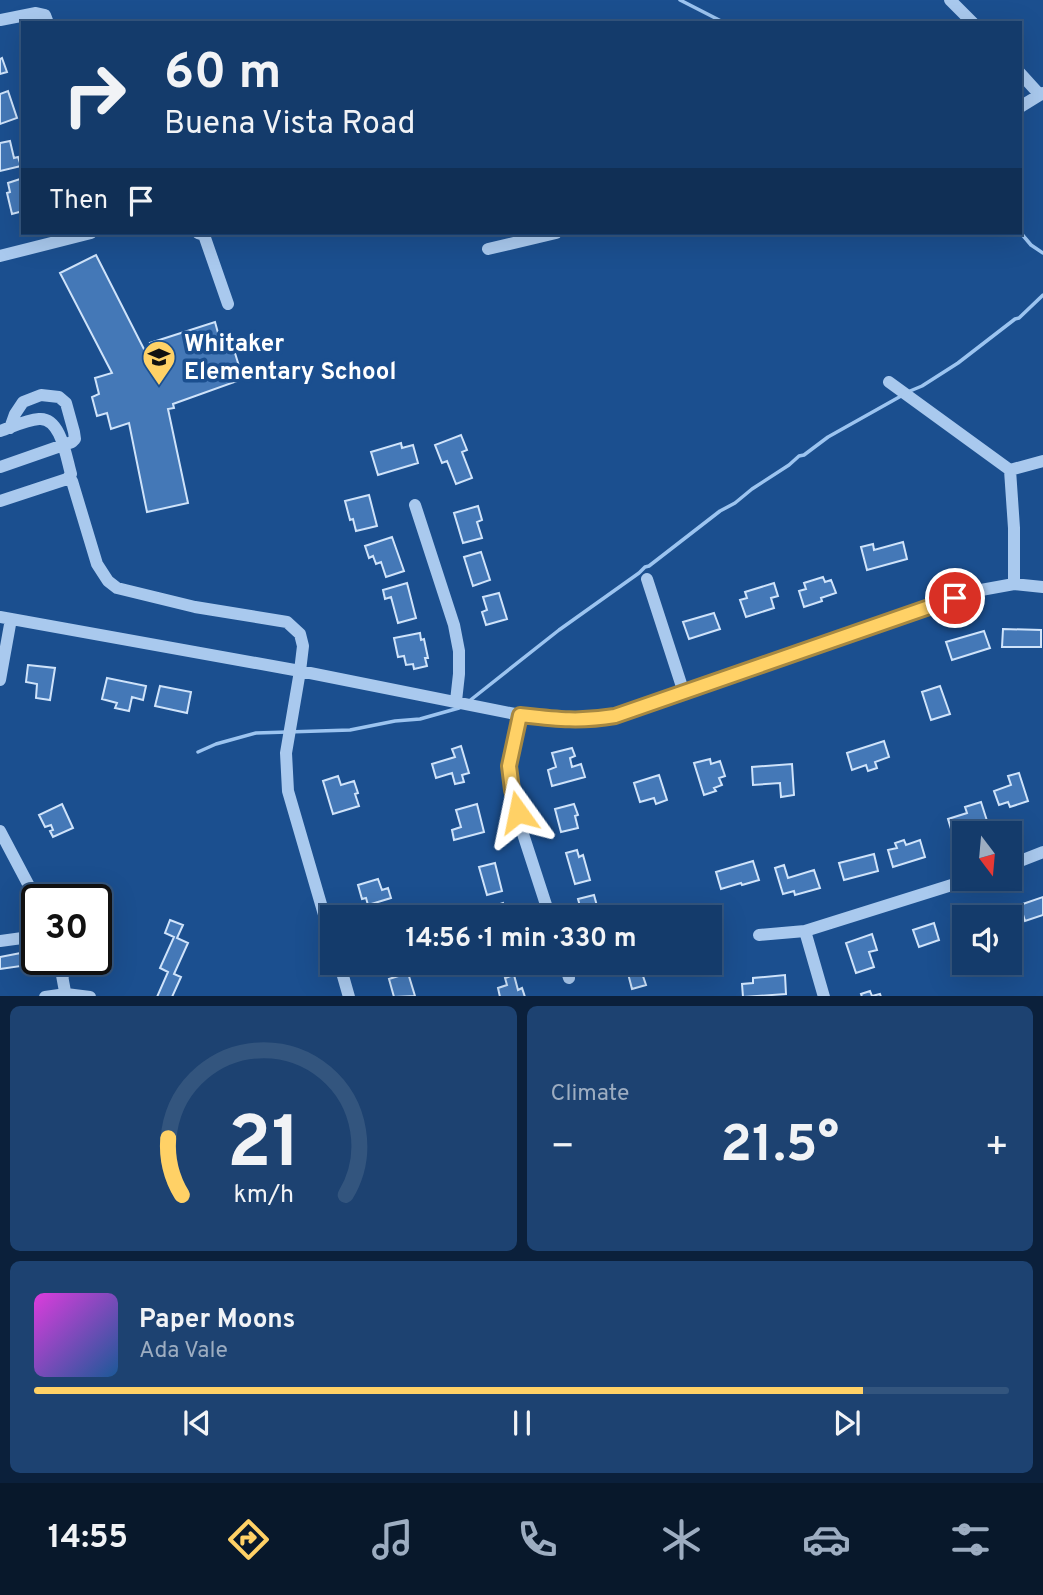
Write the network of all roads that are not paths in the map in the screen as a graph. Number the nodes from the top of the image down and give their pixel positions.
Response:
1 (950, 0) edge
2 (0, 20) edge
3 (47, 21) edge
4 (971, 21) edge
5 (1022, 76) edge
6 (1042, 94) edge
7 (1022, 106) edge
8 (83, 235) edge
9 (202, 235) edge
10 (548, 235) edge
11 (488, 249) dead end
12 (0, 256) edge
13 (228, 304) dead end
14 (889, 382) dead end
15 (5, 430) edge
16 (63, 445) junction
17 (1043, 461) edge
18 (0, 467) edge
19 (1010, 470) junction
20 (66, 480) junction
21 (0, 501) edge
22 (415, 505) dead end
23 (647, 579) dead end
24 (1014, 584) junction
25 (1043, 587) edge
26 (6, 618) edge
27 (300, 671) junction
28 (0, 680) edge
29 (684, 692) junction
30 (456, 701) junction
31 (520, 715) junction
32 (0, 831) edge
33 (1043, 852) edge
34 (1022, 860) edge
35 (28, 884) edge
36 (952, 885) edge
37 (321, 905) edge
38 (546, 905) edge
39 (805, 931) junction
40 (759, 935) dead end
41 (21, 938) edge
42 (0, 941) edge
43 (62, 975) edge
44 (343, 975) edge
45 (568, 975) edge
46 (569, 978) dead end
47 (66, 995) edge
48 (45, 996) edge
49 (90, 996) edge
50 (349, 996) edge
51 (824, 996) edge

1 - 4 street
2 - 3 street
5 - 6 street
6 - 7 street
8 - 12 street
9 - 13 street
10 - 11 street
14 - 19 street
15 - 16 street
15 - 16 street
16 - 18 street
16 - 20 street
17 - 19 street
19 - 24 street
20 - 21 street
20 - 27 street
22 - 30 street
23 - 29 street
24 - 25 street
24 - 29 street
26 - 27 street
26 - 28 street
27 - 30 street
27 - 37 street
29 - 31 street
30 - 31 street
31 - 38 street
32 - 35 street
33 - 34 street
36 - 39 street
39 - 40 street
39 - 51 street
41 - 42 street
43 - 47 street
44 - 50 street
45 - 46 street
47 - 48 street
47 - 49 street

